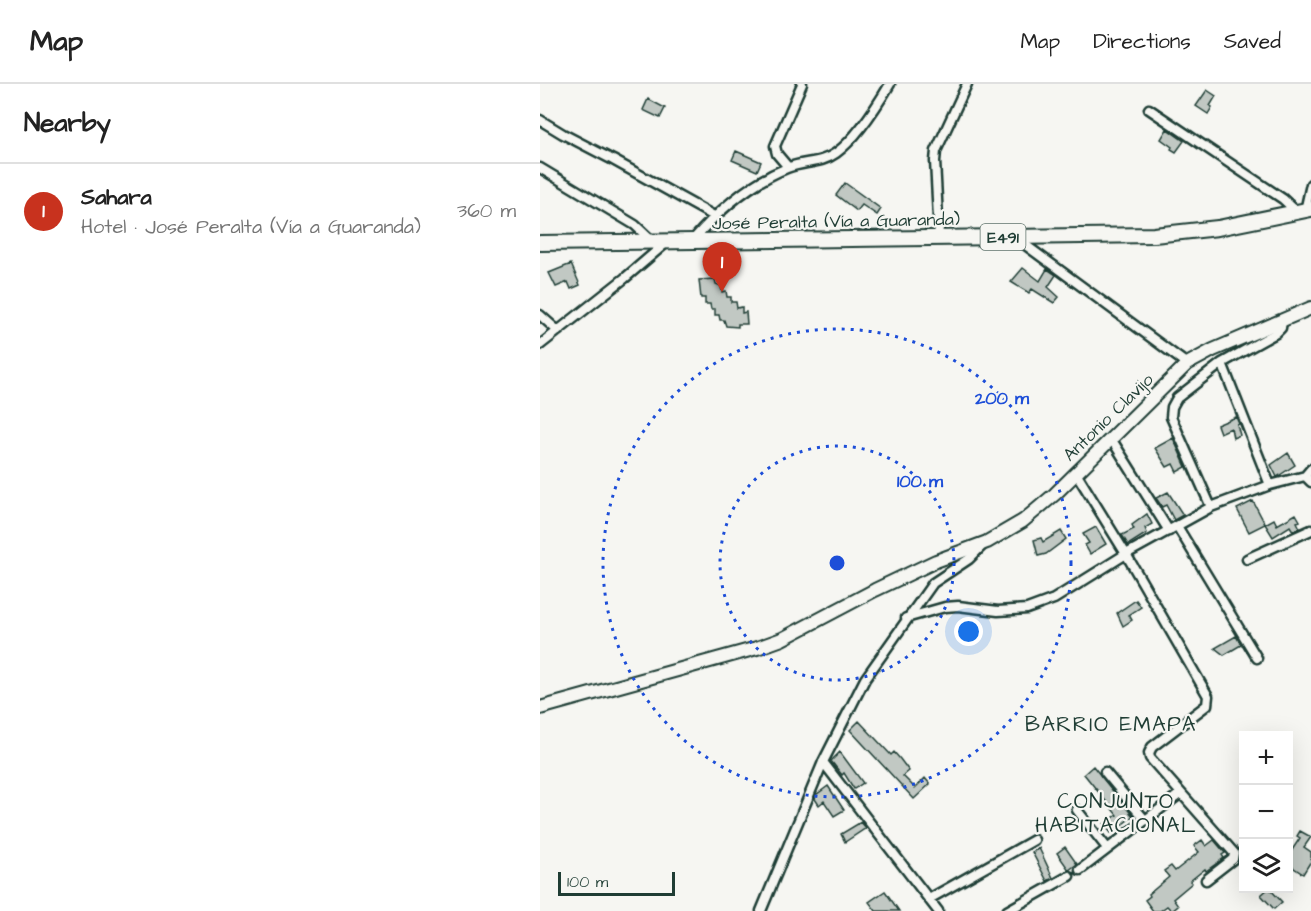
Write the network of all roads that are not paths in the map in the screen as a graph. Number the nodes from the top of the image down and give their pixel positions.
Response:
1 (802, 84) edge
2 (890, 84) edge
3 (967, 84) edge
4 (1149, 109) dead end
5 (540, 120) edge
6 (789, 167) junction
7 (540, 168) edge
8 (1311, 184) edge
9 (1305, 211) edge
10 (714, 216) junction
11 (1015, 236) junction
12 (939, 237) junction
13 (653, 241) junction
14 (692, 241) junction
15 (668, 242) junction
16 (540, 243) edge
17 (1311, 308) edge
18 (540, 315) edge
19 (1281, 321) junction
20 (558, 331) junction
21 (540, 345) edge
22 (1222, 363) junction
23 (1187, 364) junction
24 (1112, 440) junction
25 (1076, 473) junction
26 (1309, 476) edge
27 (1270, 485) junction
28 (1211, 507) junction
29 (1173, 528) junction
30 (1311, 530) edge
31 (987, 542) junction
32 (1126, 554) junction
33 (1247, 559) dead end
34 (906, 618) junction
35 (1257, 658) dead end
36 (540, 708) edge
37 (824, 762) junction
38 (1105, 771) dead end
39 (1180, 793) junction
40 (1077, 810) dead end
41 (1145, 820) junction
42 (1034, 840) dead end
43 (1107, 848) junction
44 (1080, 870) dead end
45 (1069, 876) dead end
46 (1206, 880) dead end
47 (929, 899) junction
48 (761, 911) edge
49 (938, 911) edge
50 (1006, 911) edge

1 - 6 street
2 - 6 street
3 - 12 street
4 - 9 street
5 - 10 street
6 - 10 street
7 - 13 street
8 - 9 street
9 - 11 highway, José Peralta (Vía a Guaranda) / E491
10 - 14 street
11 - 12 highway, José Peralta (Vía a Guaranda) / E491
11 - 23 street
12 - 14 highway, José Peralta (Vía a Guaranda) / E491
13 - 15 highway, José Peralta (Vía a Guaranda) / E491
13 - 16 highway, José Peralta (Vía a Guaranda) / E491
14 - 15 highway, José Peralta (Vía a Guaranda) / E491
15 - 20 street
17 - 19 main road, Antonio Clavijo
18 - 20 street
19 - 22 street
19 - 23 main road, Antonio Clavijo
20 - 21 street
22 - 27 street
22 - 28 street
23 - 24 main road, Antonio Clavijo
24 - 25 main road, Antonio Clavijo
24 - 29 street
25 - 31 main road, Antonio Clavijo
25 - 32 street
26 - 27 street
27 - 28 street
28 - 29 street
29 - 32 street
29 - 35 street
30 - 33 street
31 - 34 street
31 - 36 main road, Antonio Clavijo
32 - 34 street
32 - 39 street
34 - 37 street
37 - 47 street
37 - 48 street
38 - 41 street
39 - 41 street
39 - 46 street
40 - 43 street
41 - 43 street
42 - 47 street
43 - 44 street
45 - 50 street
47 - 49 street

